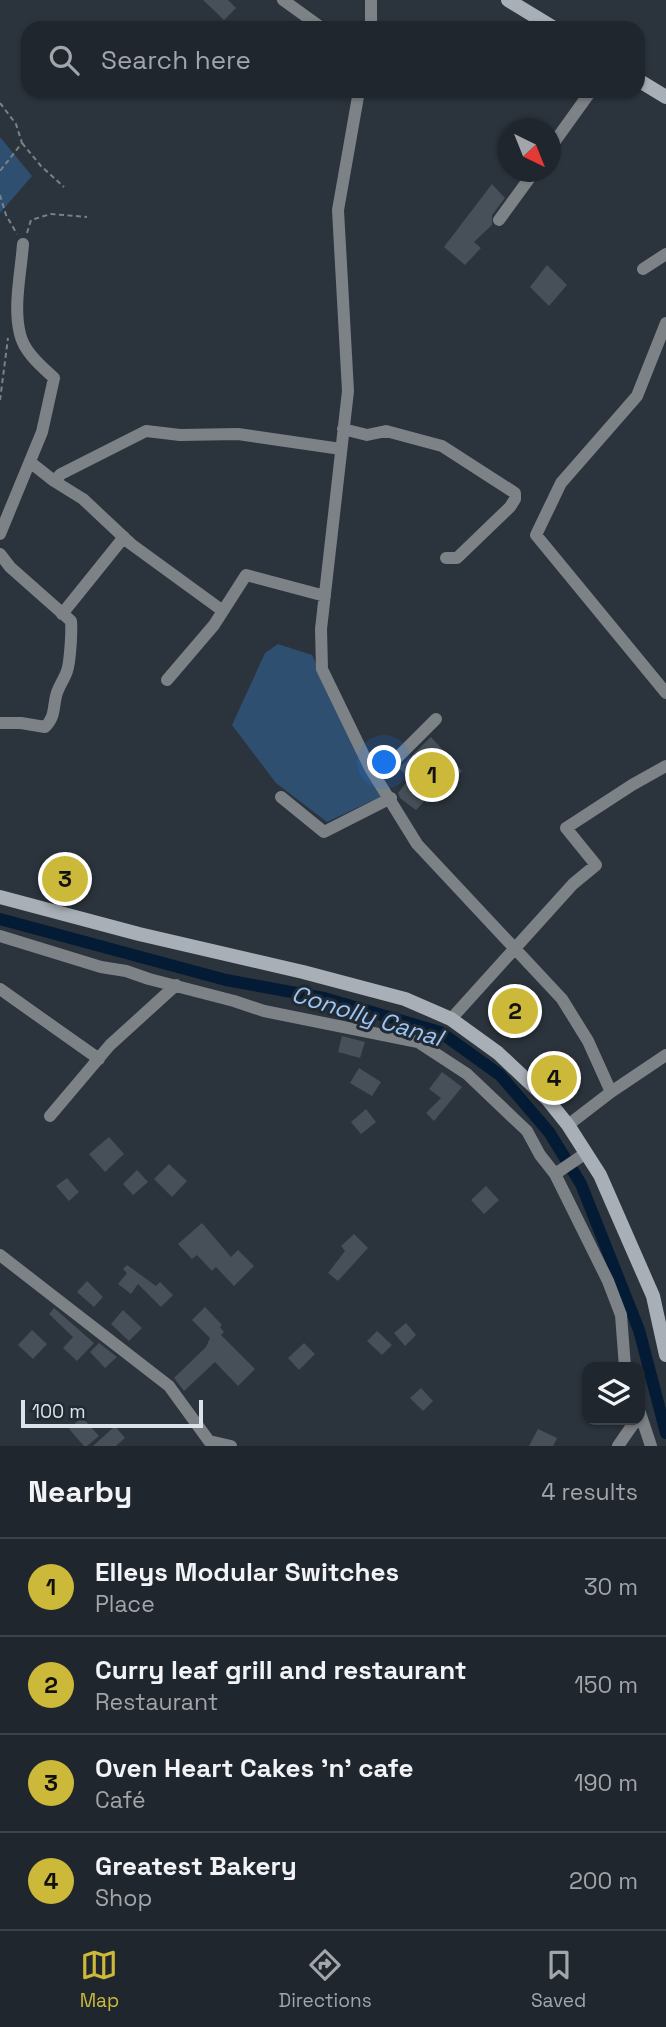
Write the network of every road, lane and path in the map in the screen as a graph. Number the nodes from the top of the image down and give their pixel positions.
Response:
1 (283, 0) edge
2 (371, 0) edge
3 (508, 0) edge
4 (312, 21) edge
5 (371, 21) edge
6 (542, 21) edge
7 (645, 84) edge
8 (666, 97) edge
9 (358, 98) edge
10 (586, 98) edge
11 (0, 103) edge
12 (561, 134) edge
13 (22, 143) junction
14 (0, 171) edge
15 (527, 182) edge
16 (64, 187) dead end
17 (0, 195) edge
18 (87, 217) dead end
19 (499, 220) dead end
20 (23, 244) junction
21 (666, 254) edge
22 (643, 270) dead end
23 (666, 323) edge
24 (9, 328) dead end
25 (0, 400) edge
26 (343, 429) junction
27 (341, 449) junction
28 (30, 462) junction
29 (54, 481) junction
30 (0, 534) edge
31 (124, 537) junction
32 (0, 554) edge
33 (446, 558) dead end
34 (325, 596) junction
35 (223, 611) junction
36 (62, 614) junction
37 (167, 680) dead end
38 (666, 693) edge
39 (436, 719) dead end
40 (0, 723) edge
41 (666, 766) edge
42 (377, 778) junction
43 (281, 797) dead end
44 (391, 798) junction
45 (0, 897) edge
46 (0, 936) edge
47 (515, 950) junction
48 (176, 985) junction
49 (0, 989) edge
50 (451, 1019) junction
51 (666, 1055) edge
52 (99, 1059) junction
53 (611, 1092) junction
54 (50, 1116) dead end
55 (568, 1125) junction
56 (586, 1153) junction
57 (555, 1174) junction
58 (5, 1258) edge
59 (0, 1273) edge
60 (666, 1355) edge
61 (625, 1362) edge
62 (633, 1425) edge
63 (644, 1425) edge
64 (231, 1446) edge
65 (618, 1446) edge
66 (651, 1446) edge

1 - 4 street
2 - 5 street
3 - 6 main road
7 - 8 main road
9 - 26 street
10 - 12 street
11 - 13 path
13 - 14 path
13 - 16 path
15 - 19 street
17 - 20 path
18 - 20 path
20 - 28 street
21 - 22 street
23 - 38 street
24 - 25 path
26 - 27 street
26 - 33 street
27 - 29 street
27 - 34 street
28 - 29 street
28 - 30 street
29 - 31 street
31 - 35 street
31 - 36 street
32 - 36 street
34 - 35 street
34 - 42 street
35 - 37 street
36 - 40 street
39 - 42 street
41 - 47 street
42 - 44 street
43 - 44 street
44 - 47 street
45 - 50 main road
46 - 48 street
47 - 50 street
47 - 53 street
48 - 52 street
48 - 57 street
49 - 52 street
50 - 55 main road
51 - 53 street
52 - 54 street
53 - 55 street
55 - 56 main road
56 - 57 street
56 - 60 main road
57 - 61 street
58 - 59 street
58 - 64 street
62 - 65 street
63 - 66 street

